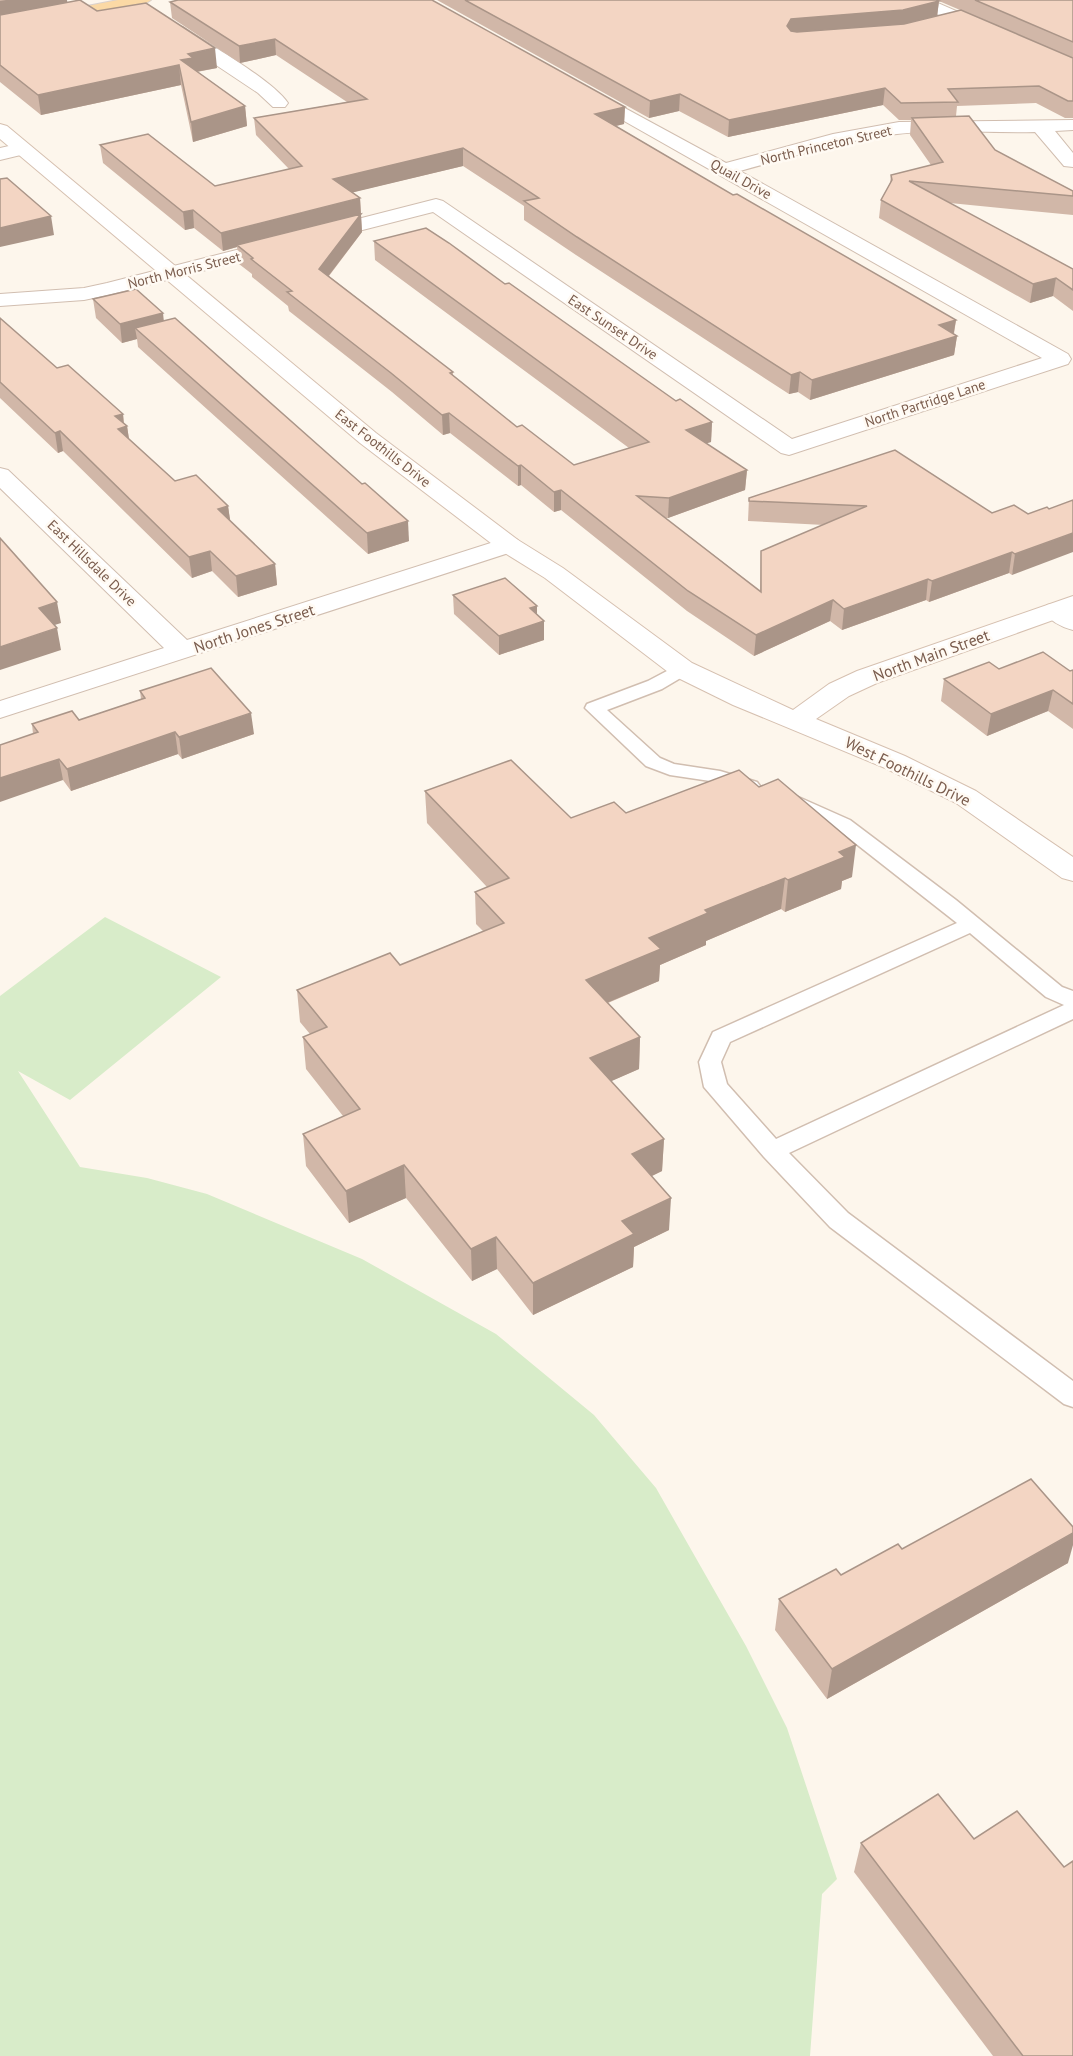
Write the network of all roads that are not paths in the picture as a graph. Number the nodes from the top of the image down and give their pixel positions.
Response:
1 (917, 0) edge
2 (148, 9) edge
3 (960, 19) junction
4 (934, 26) edge
5 (0, 28) edge
6 (1073, 68) edge
7 (574, 85) edge
8 (279, 103) dead end
9 (1073, 125) edge
10 (1041, 127) junction
11 (0, 130) edge
12 (11, 151) edge
13 (1071, 162) dead end
14 (725, 169) junction
15 (436, 205) joint
16 (171, 273) junction
17 (0, 300) edge
18 (1060, 359) joint
19 (789, 448) joint
20 (0, 475) edge
21 (509, 545) junction
22 (1067, 612) edge
23 (183, 651) junction
24 (682, 669) junction
25 (0, 710) edge
26 (797, 720) junction
27 (1073, 871) edge
28 (972, 924) junction
29 (1073, 1000) edge
30 (1073, 1010) edge
31 (772, 1150) junction
32 (1073, 1396) edge

1 - 3 street
2 - 5 main road
2 - 8 street
3 - 4 street
3 - 6 street
7 - 14 street, Quail Drive
9 - 10 street, North Princeton Street
10 - 13 street
10 - 14 street, North Princeton Street
11 - 12 street, East Foothills Drive
12 - 16 street, East Foothills Drive
14 - 18 street, Quail Drive
15 - 16 street, North Morris Street
15 - 19 street, East Sunset Drive
16 - 17 street, North Morris Street
16 - 21 street, East Foothills Drive
18 - 19 street, North Partridge Lane
20 - 23 street, East Hillsdale Drive
21 - 23 street, North Jones Street
21 - 24 street, East Foothills Drive
22 - 26 street, North Main Street
23 - 25 street, North Jones Street
24 - 26 street, East Foothills Drive
24 - 28 lane
26 - 27 street, West Foothills Drive
28 - 29 lane
28 - 31 lane
30 - 31 lane
31 - 32 lane

